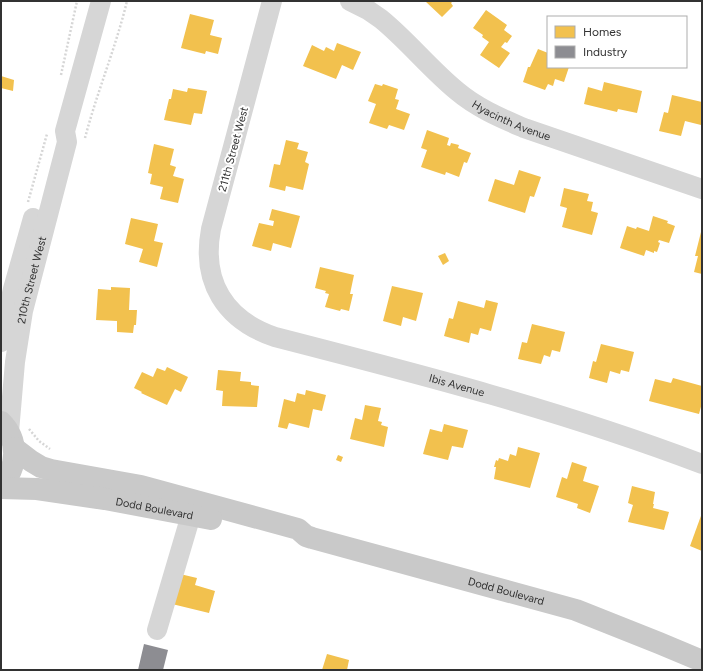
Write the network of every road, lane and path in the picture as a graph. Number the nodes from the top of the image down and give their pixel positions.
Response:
1 (77, 1) edge
2 (101, 1) edge
3 (272, 1) edge
4 (350, 1) edge
5 (60, 76) dead end
6 (57, 130) junction
7 (702, 188) edge
8 (27, 205) dead end
9 (220, 296) joint
10 (1, 342) edge
11 (13, 433) edge
12 (50, 449) dead end
13 (702, 464) edge
14 (1, 485) edge
15 (1, 488) edge
16 (191, 515) junction
17 (306, 536) junction
18 (157, 630) dead end
19 (702, 661) edge

1 - 5 path
2 - 6 street, 210th Street West
3 - 9 street, 211th Street West
4 - 7 street, Hyacinth Avenue
6 - 8 path
6 - 10 street, 210th Street West
6 - 11 street, 210th Street West
9 - 13 street, Ibis Avenue
11 - 12 path
11 - 14 main road
11 - 17 main road, Dodd Boulevard
15 - 16 main road, Dodd Boulevard
16 - 17 main road, Dodd Boulevard
16 - 18 street
17 - 19 main road, Dodd Boulevard

